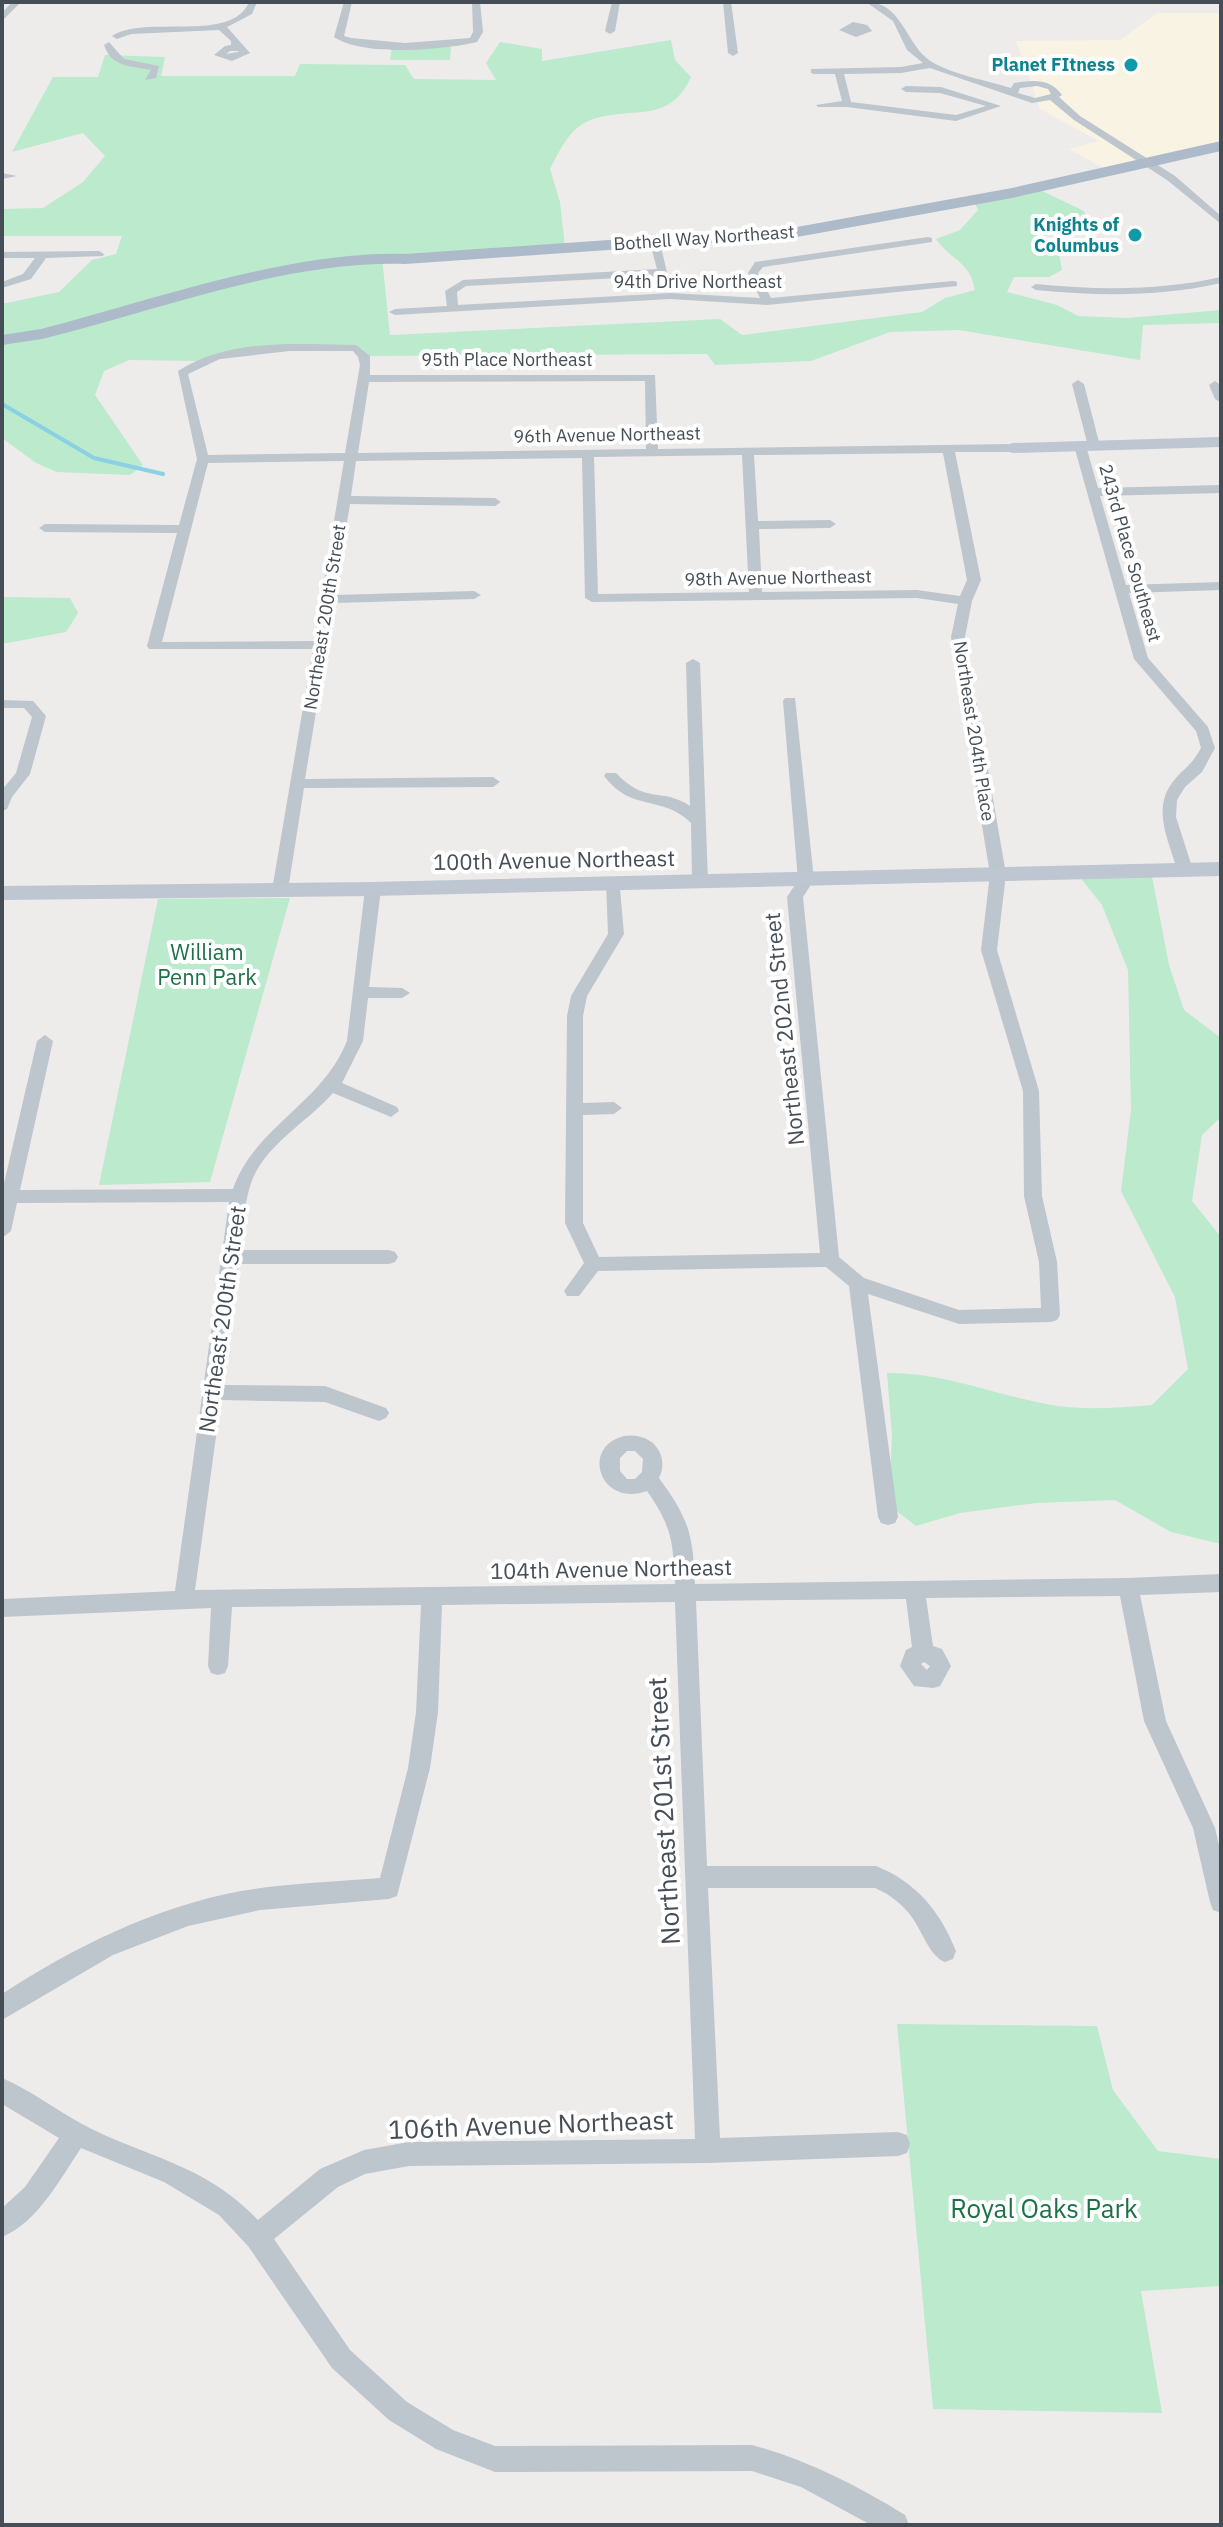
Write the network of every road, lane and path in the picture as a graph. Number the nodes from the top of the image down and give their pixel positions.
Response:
1 (17, 2) edge
2 (253, 2) edge
3 (348, 2) edge
4 (476, 2) edge
5 (616, 2) edge
6 (727, 2) edge
7 (870, 2) edge
8 (2, 18) edge
9 (221, 27) junction
10 (610, 31) dead end
11 (866, 32) dead end
12 (893, 34) junction
13 (236, 47) dead end
14 (733, 53) dead end
15 (930, 65) junction
16 (901, 70) junction
17 (814, 71) dead end
18 (839, 71) junction
19 (148, 78) dead end
20 (976, 78) junction
21 (1023, 84) junction
22 (906, 89) junction
23 (1012, 92) junction
24 (1054, 98) junction
25 (1031, 101) junction
26 (847, 104) junction
27 (821, 105) dead end
28 (997, 105) junction
29 (904, 111) junction
30 (1077, 118) junction
31 (1218, 144) edge
32 (1148, 163) junction
33 (1221, 221) edge
34 (812, 230) junction
35 (655, 243) junction
36 (920, 244) dead end
37 (99, 254) dead end
38 (830, 254) junction
39 (2, 255) edge
40 (42, 255) junction
41 (663, 272) junction
42 (1221, 280) edge
43 (953, 284) dead end
44 (2, 285) edge
45 (1036, 287) dead end
46 (670, 296) junction
47 (767, 302) junction
48 (453, 308) junction
49 (395, 312) dead end
50 (2, 340) edge
51 (363, 379) junction
52 (1078, 384) dead end
53 (1215, 385) dead end
54 (1221, 399) edge
55 (1221, 442) edge
56 (1087, 446) junction
57 (1012, 448) joint
58 (948, 449) junction
59 (748, 451) junction
60 (588, 453) junction
61 (652, 453) junction
62 (351, 457) junction
63 (203, 459) junction
64 (1221, 489) edge
65 (1094, 492) junction
66 (343, 500) junction
67 (495, 502) dead end
68 (830, 524) dead end
69 (751, 525) junction
70 (45, 528) dead end
71 (185, 529) junction
72 (1221, 586) edge
73 (1120, 589) junction
74 (474, 595) dead end
75 (756, 596) junction
76 (326, 599) junction
77 (965, 601) junction
78 (320, 645) junction
79 (693, 663) dead end
80 (790, 701) dead end
81 (2, 704) edge
82 (611, 776) dead end
83 (493, 782) dead end
84 (299, 784) junction
85 (2, 806) edge
86 (698, 822) junction
87 (1221, 869) edge
88 (1185, 870) junction
89 (998, 874) junction
90 (806, 880) junction
91 (700, 881) junction
92 (614, 882) junction
93 (373, 889) junction
94 (280, 890) junction
95 (2, 893) edge
96 (361, 992) junction
97 (402, 993) dead end
98 (45, 1041) dead end
99 (333, 1086) junction
100 (614, 1108) dead end
101 (573, 1109) junction
102 (391, 1111) dead end
103 (239, 1195) junction
104 (11, 1197) junction
105 (2, 1231) edge
106 (233, 1257) junction
107 (389, 1257) dead end
108 (830, 1260) junction
109 (593, 1264) junction
110 (858, 1283) junction
111 (573, 1291) dead end
112 (212, 1392) junction
113 (379, 1413) dead end
114 (649, 1479) dead end
115 (888, 1517) dead end
116 (1221, 1583) edge
117 (1128, 1587) junction
118 (915, 1590) junction
119 (682, 1591) junction
120 (432, 1597) junction
121 (184, 1599) junction
122 (222, 1599) junction
123 (2, 1608) edge
124 (923, 1652) dead end
125 (218, 1666) dead end
126 (695, 1877) junction
127 (1221, 1902) edge
128 (945, 1951) dead end
129 (2, 2008) edge
130 (2, 2090) edge
131 (76, 2134) junction
132 (898, 2144) dead end
133 (708, 2151) junction
134 (2, 2225) edge
135 (257, 2237) junction
136 (895, 2525) edge

1 - 8 street
2 - 9 street
3 - 4 street
5 - 10 street
6 - 14 street
7 - 12 street
9 - 13 street
9 - 19 street
11 - 12 street
12 - 15 street
15 - 16 street
15 - 20 street
16 - 18 street
16 - 22 street
17 - 18 street
18 - 26 street
20 - 21 street
20 - 23 street
21 - 23 street
21 - 24 street
22 - 28 street
22 - 29 street
23 - 25 street
23 - 28 street
24 - 25 street
24 - 30 street
25 - 28 street
25 - 30 street
26 - 27 street
26 - 29 street
28 - 29 street
30 - 32 street
31 - 32 main road, Bothell Way Northeast
32 - 33 street
32 - 34 main road, Bothell Way Northeast
34 - 35 main road, Bothell Way Northeast
34 - 38 street
35 - 41 street
35 - 50 main road, Bothell Way Northeast
36 - 38 street
37 - 40 street
38 - 47 street
39 - 40 street
40 - 44 street
41 - 46 street
41 - 48 street
42 - 45 street
43 - 47 street, 94th Drive Northeast
46 - 47 street, 94th Drive Northeast
46 - 48 street, 94th Drive Northeast
48 - 49 street, 94th Drive Northeast
51 - 61 street, 95th Place Northeast
51 - 62 street, Northeast 200th Street
51 - 63 street, Northeast 200th Street
52 - 56 street, 243rd Place Southeast
53 - 54 street
55 - 56 street
56 - 57 street
56 - 65 street, 243rd Place Southeast
57 - 58 street, 96th Avenue Northeast
58 - 59 street, 96th Avenue Northeast
58 - 77 street, Northeast 204th Place
59 - 61 street, 96th Avenue Northeast
59 - 69 street
60 - 61 street, 96th Avenue Northeast
60 - 62 street, 96th Avenue Northeast
60 - 75 street, 98th Avenue Northeast
62 - 63 street, 96th Avenue Northeast
62 - 66 street, Northeast 200th Street
63 - 71 street
64 - 65 street
65 - 73 street, 243rd Place Southeast
66 - 67 street
66 - 76 street, Northeast 200th Street
68 - 69 street
69 - 75 street
70 - 71 street
71 - 78 street
72 - 73 street
73 - 88 street, 243rd Place Southeast
74 - 76 street
75 - 77 street, 98th Avenue Northeast
76 - 78 street, Northeast 200th Street
77 - 89 street, Northeast 204th Place
78 - 84 street, Northeast 200th Street
79 - 86 street
80 - 90 street, Northeast 202nd Street
81 - 85 street
82 - 86 street
83 - 84 street
84 - 94 street, Northeast 200th Street
86 - 91 street
87 - 88 street, 100th Avenue Northeast
88 - 89 street, 100th Avenue Northeast
89 - 90 street, 100th Avenue Northeast
89 - 110 street, Northeast 204th Place
90 - 91 street, 100th Avenue Northeast
90 - 108 street, Northeast 202nd Street
91 - 92 street, 100th Avenue Northeast
92 - 93 street, 100th Avenue Northeast
92 - 101 street
93 - 94 street, 100th Avenue Northeast
93 - 96 street, Northeast 200th Street
94 - 95 street, 100th Avenue Northeast
96 - 97 street
96 - 99 street, Northeast 200th Street
98 - 104 street
99 - 102 street
99 - 103 street, Northeast 200th Street
100 - 101 street
101 - 109 street
103 - 104 street
103 - 106 street, Northeast 200th Street
104 - 105 street
106 - 107 street
106 - 112 street, Northeast 200th Street
108 - 109 street
108 - 110 street
109 - 111 street
110 - 115 street
112 - 113 street
112 - 121 street, Northeast 200th Street
114 - 119 street, Northeast 201st Street
116 - 117 street, 104th Avenue Northeast
117 - 118 street, 104th Avenue Northeast
117 - 127 street
118 - 119 street, 104th Avenue Northeast
118 - 124 street
119 - 120 street, 104th Avenue Northeast
119 - 126 street, Northeast 201st Street
120 - 122 street, 104th Avenue Northeast
120 - 129 street
121 - 122 street, 104th Avenue Northeast
121 - 123 street, 104th Avenue Northeast
122 - 125 street
126 - 128 street
126 - 133 street, Northeast 201st Street
130 - 131 street
131 - 134 street
131 - 135 street
132 - 133 street, 106th Avenue Northeast
133 - 135 street, 106th Avenue Northeast
135 - 136 street

